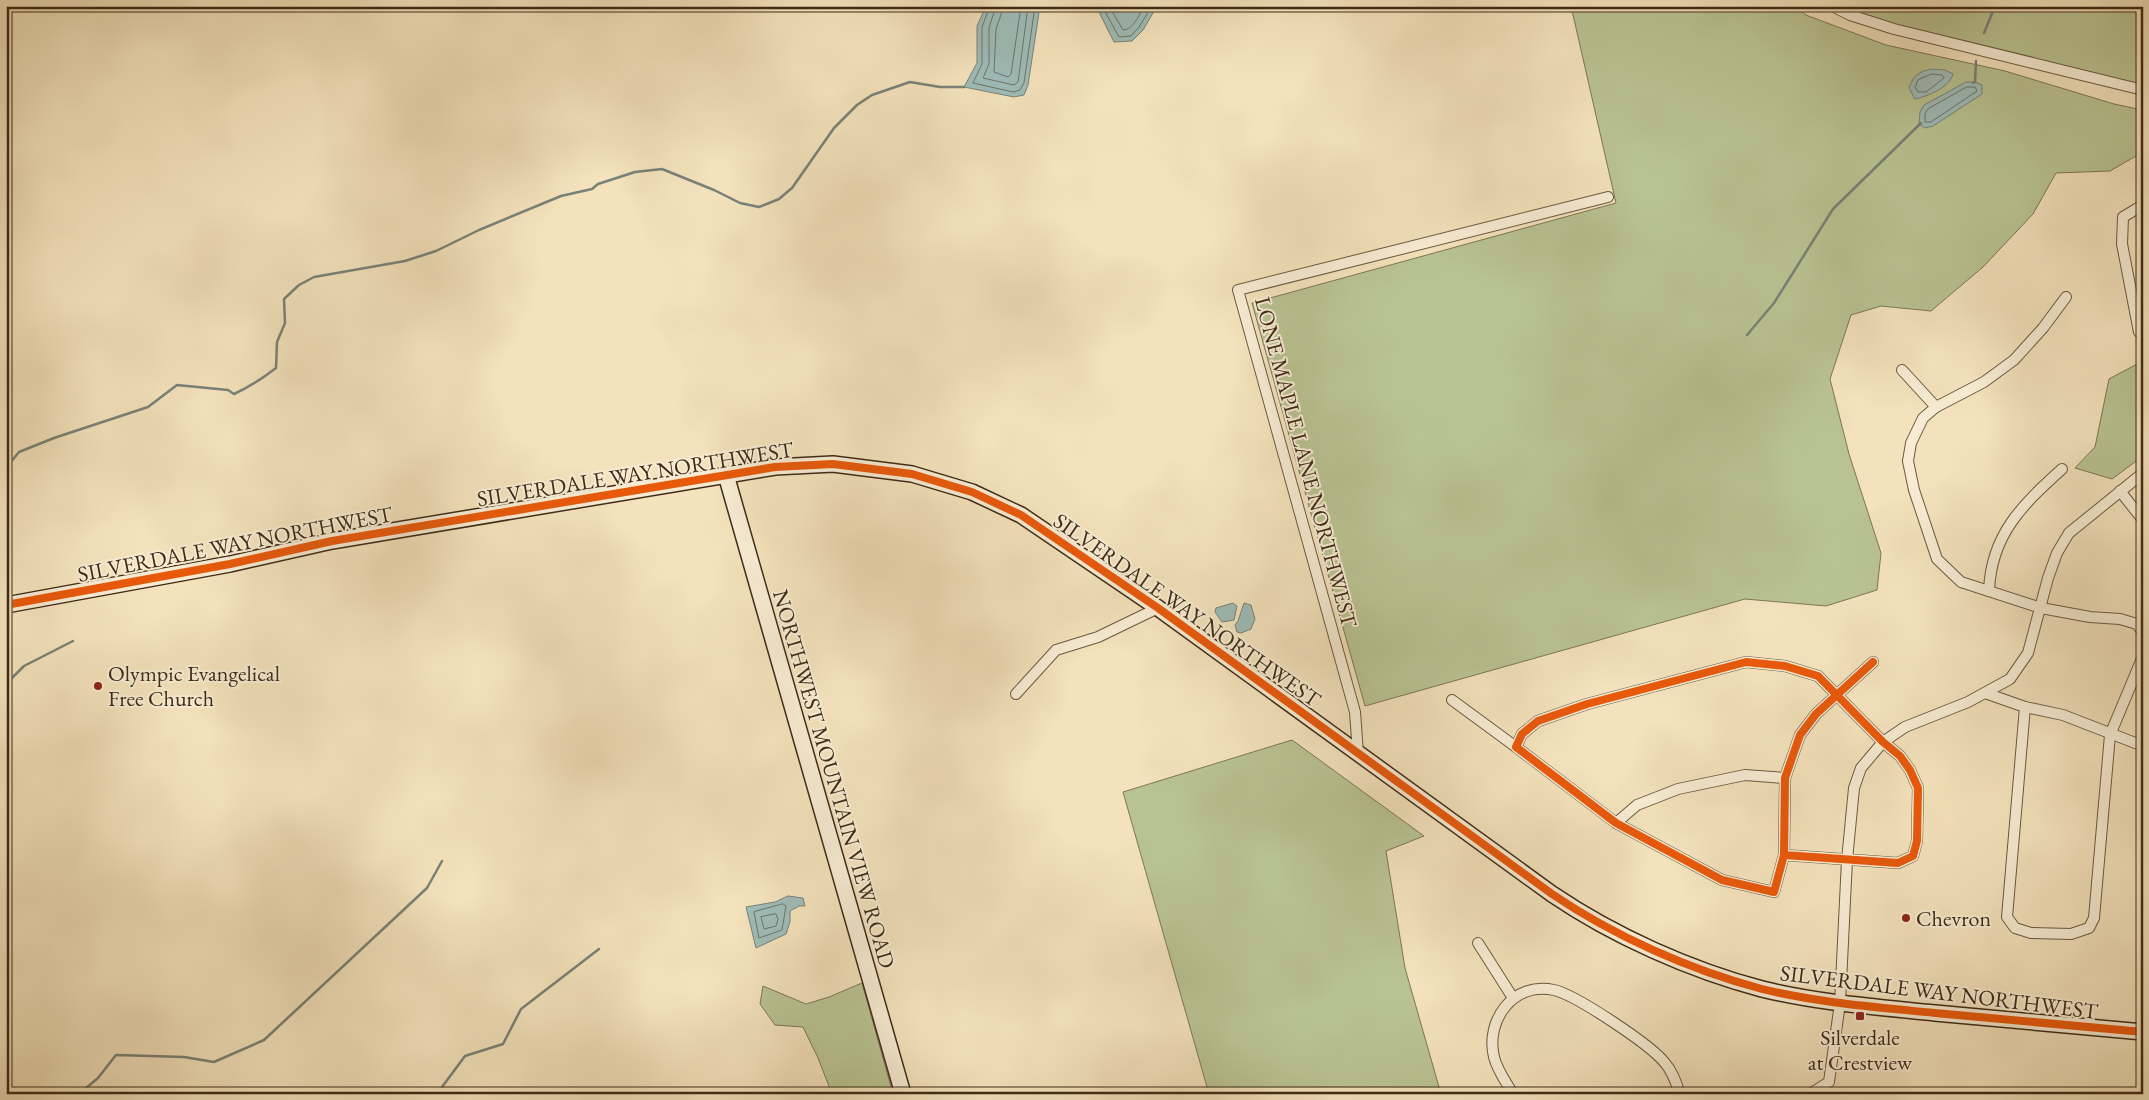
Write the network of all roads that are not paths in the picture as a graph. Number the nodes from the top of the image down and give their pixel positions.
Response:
1 (1832, 6) edge
2 (2143, 90) edge
3 (1608, 197) dead end
4 (2143, 205) edge
5 (2066, 297) dead end
6 (2139, 332) dead end
7 (1902, 370) dead end
8 (1936, 407) junction
9 (2062, 469) dead end
10 (2143, 474) edge
11 (726, 475) junction
12 (2120, 491) junction
13 (2143, 520) edge
14 (1989, 591) junction
15 (6, 605) edge
16 (1158, 608) junction
17 (2041, 608) junction
18 (2143, 633) edge
19 (2143, 656) edge
20 (1873, 662) dead end
21 (1016, 694) dead end
22 (1837, 694) junction
23 (1988, 694) junction
24 (1452, 700) dead end
25 (2025, 707) junction
26 (2110, 735) junction
27 (1883, 742) junction
28 (2143, 746) edge
29 (1516, 747) junction
30 (1358, 753) junction
31 (1785, 778) junction
32 (1616, 823) junction
33 (1784, 855) junction
34 (1847, 860) junction
35 (1478, 943) dead end
36 (1513, 998) junction
37 (1840, 1003) junction
38 (2143, 1032) edge
39 (903, 1094) edge
40 (1513, 1094) edge
41 (1680, 1094) edge
42 (1810, 1094) edge

1 - 2 street
3 - 30 street, LONE MAPLE LANE NORTHWEST
4 - 6 street
5 - 8 street
7 - 8 street
8 - 14 street
9 - 14 street
10 - 12 street
11 - 15 main road, SILVERDALE WAY NORTHWEST
11 - 16 main road, SILVERDALE WAY NORTHWEST
11 - 39 main road, NORTHWEST MOUNTAIN VIEW ROAD
12 - 13 street
12 - 17 street
14 - 17 street
16 - 21 street
16 - 30 main road, SILVERDALE WAY NORTHWEST
17 - 18 street
17 - 23 street
19 - 26 street
20 - 22 street
22 - 27 street
22 - 29 street
22 - 31 street
23 - 25 street
23 - 27 street
24 - 29 street
25 - 26 street
25 - 26 street
26 - 28 street
27 - 34 street
27 - 34 street
29 - 32 street
30 - 37 main road, SILVERDALE WAY NORTHWEST
31 - 32 street
31 - 33 street
32 - 33 street
33 - 34 street
34 - 37 street
35 - 36 street
36 - 40 street
36 - 41 street
37 - 38 main road, SILVERDALE WAY NORTHWEST
37 - 42 street

